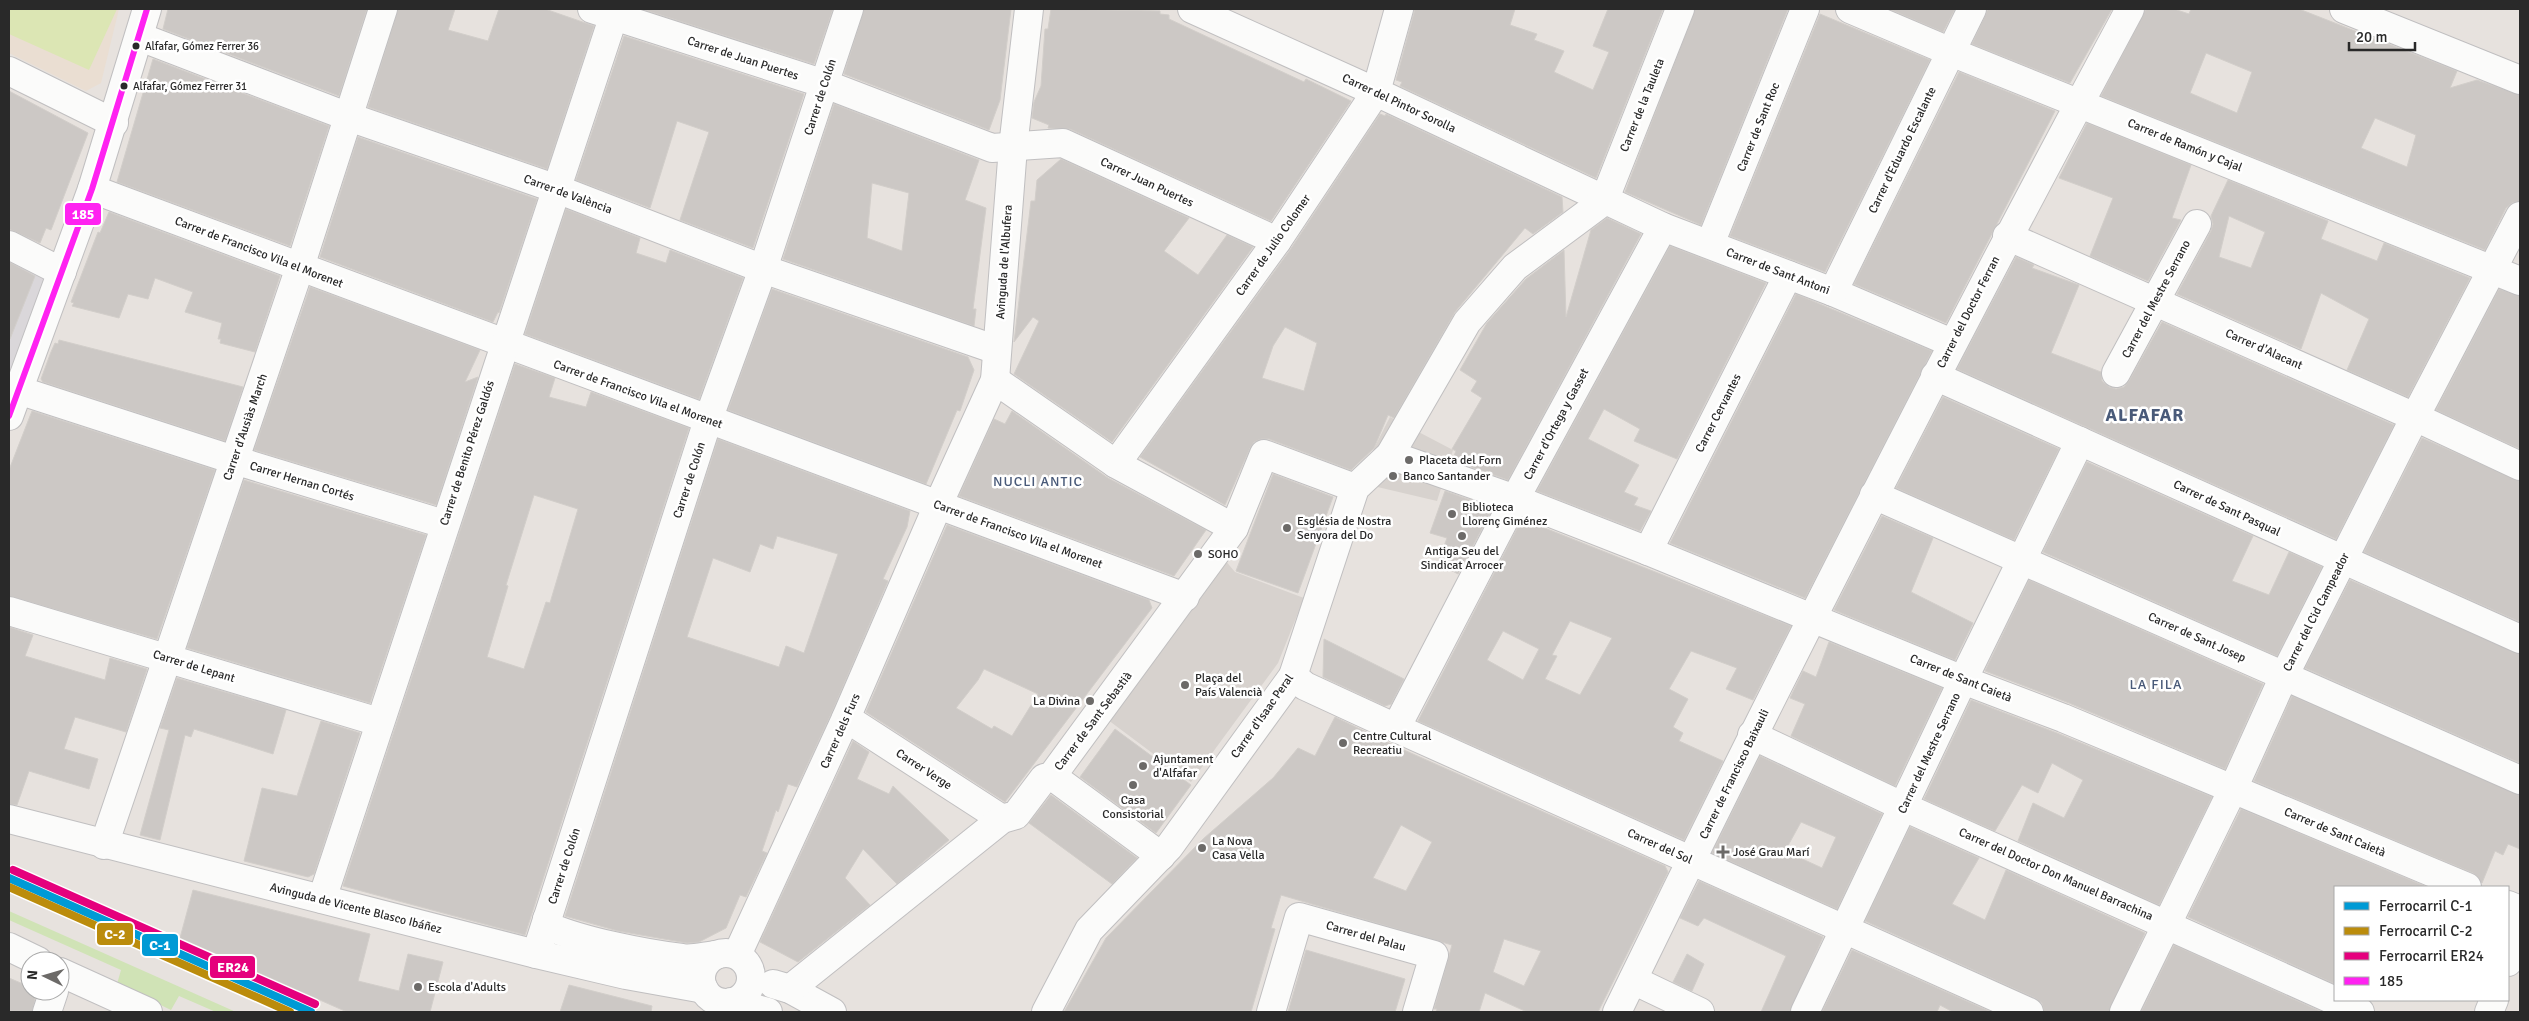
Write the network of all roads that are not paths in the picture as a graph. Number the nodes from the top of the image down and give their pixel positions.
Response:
1 (147, 9) edge
2 (383, 9) edge
3 (849, 9) edge
4 (1029, 9) edge
5 (1192, 9) edge
6 (1399, 9) edge
7 (1680, 9) edge
8 (1805, 9) edge
9 (1850, 9) edge
10 (1972, 9) edge
11 (2130, 9) edge
12 (2344, 9) edge
13 (607, 11) edge
14 (140, 37) junction
15 (1951, 52) junction
16 (9, 71) edge
17 (2520, 80) edge
18 (825, 84) junction
19 (1376, 92) junction
20 (2079, 103) junction
21 (349, 117) junction
22 (114, 123) junction
23 (1013, 146) junction
24 (92, 189) junction
25 (557, 189) junction
26 (1604, 200) junction
27 (2520, 216) edge
28 (2197, 224) dead end
29 (1663, 227) junction
30 (2007, 236) junction
31 (1277, 242) junction
32 (1710, 244) junction
33 (9, 245) edge
34 (300, 267) junction
35 (763, 269) junction
36 (2494, 270) junction
37 (62, 272) junction
38 (1788, 275) junction
39 (2520, 281) edge
40 (1833, 292) junction
41 (2154, 300) junction
42 (504, 344) junction
43 (1952, 344) junction
44 (997, 350) junction
45 (2116, 373) dead end
46 (1935, 376) junction
47 (995, 380) junction
48 (11, 408) edge
49 (2415, 416) junction
50 (708, 420) junction
51 (2080, 441) junction
52 (1390, 455) junction
53 (234, 460) junction
54 (1116, 464) junction
55 (2520, 466) edge
56 (1356, 488) junction
57 (1874, 495) junction
58 (1515, 499) junction
59 (938, 504) junction
60 (444, 524) junction
61 (1234, 528) junction
62 (1648, 551) junction
63 (2022, 560) junction
64 (2342, 560) junction
65 (1185, 597) junction
66 (9, 611) edge
67 (1813, 618) junction
68 (2520, 639) edge
69 (167, 658) junction
70 (1292, 676) junction
71 (2284, 676) junction
72 (1963, 680) junction
73 (846, 718) junction
74 (379, 722) junction
75 (1396, 728) junction
76 (1752, 735) junction
77 (1052, 776) junction
78 (2520, 780) edge
79 (2233, 788) junction
80 (1904, 807) junction
81 (9, 819) edge
82 (1002, 819) junction
83 (104, 844) junction
84 (1161, 856) junction
85 (1691, 860) junction
86 (2465, 886) edge
87 (322, 898) junction
88 (547, 919) junction
89 (2167, 924) junction
90 (2520, 928) edge
91 (1846, 929) junction
92 (536, 954) junction
93 (727, 955) junction
94 (2509, 959) edge
95 (70, 977) edge
96 (752, 978) junction
97 (1633, 980) junction
98 (790, 989) junction
99 (713, 1000) edge
100 (2334, 1000) edge
101 (2336, 1001) edge
102 (148, 1012) edge
103 (768, 1012) edge
104 (832, 1012) edge
105 (1046, 1012) edge
106 (1271, 1012) edge
107 (1417, 1012) edge
108 (1617, 1012) edge
109 (1700, 1012) edge
110 (1805, 1012) edge
111 (2029, 1012) edge
112 (2124, 1012) edge
113 (2360, 1012) edge

1 - 14 street
2 - 21 street, Carrer d'Ausiàs March
3 - 18 street, Carrer de Colón
4 - 23 street, Avinguda de l'Albufera
5 - 19 street, Carrer del Pintor Sorolla
6 - 19 street, Carrer de Julio Colomer
7 - 26 street, Carrer de la Tauleta
8 - 32 street, Carrer de Sant Roc
9 - 15 street, Carrer de Ramón y Cajal
10 - 15 street, Carrer d'Eduardo Escalante
11 - 20 street, Carrer del Doctor Ferran
12 - 17 street
13 - 18 street, Carrer de Juan Puertes
13 - 25 street, Carrer de Benito Pérez Galdós
14 - 21 street, Carrer de València
14 - 22 street
15 - 20 street, Carrer de Ramón y Cajal
15 - 40 street, Carrer d'Eduardo Escalante
16 - 22 street
18 - 23 street, Carrer de Juan Puertes
18 - 35 street, Carrer de Colón
19 - 26 street, Carrer del Pintor Sorolla
19 - 31 street, Carrer de Julio Colomer
20 - 30 street, Carrer del Doctor Ferran
20 - 36 street, Carrer de Ramón y Cajal
21 - 25 street, Carrer de València
21 - 34 street, Carrer d'Ausiàs March
22 - 24 street
23 - 31 street, Carrer Juan Puertes
23 - 44 street, Avinguda de l'Albufera
24 - 34 street, Carrer de Francisco Vila el Morenet
24 - 37 street
25 - 35 street, Carrer de València
25 - 42 street, Carrer de Benito Pérez Galdós
26 - 29 street, Carrer de Sant Antoni
26 - 52 street
27 - 36 street, Carrer del Cid Campeador
28 - 41 street, Carrer del Mestre Serrano
29 - 32 street, Carrer de Sant Antoni
29 - 58 street, Carrer d'Ortega y Gasset
30 - 41 street, Carrer d'Alacant
30 - 43 street, Carrer del Doctor Ferran
31 - 54 street, Carrer de Julio Colomer
32 - 38 street, Carrer de Sant Antoni
33 - 37 street
34 - 42 street, Carrer de Francisco Vila el Morenet
34 - 53 street, Carrer d'Ausiàs March
35 - 44 street, Carrer de València
35 - 50 street, Carrer de Colón
36 - 39 street, Carrer de Ramón y Cajal
36 - 49 street, Carrer del Cid Campeador
37 - 48 street
38 - 40 street, Carrer de Sant Antoni
38 - 62 street, Carrer Cervantes
40 - 43 street, Carrer de Sant Antoni
41 - 45 street, Carrer del Mestre Serrano
41 - 49 street, Carrer d'Alacant
42 - 50 street, Carrer de Francisco Vila el Morenet
42 - 60 street, Carrer de Benito Pérez Galdós
43 - 46 street, Carrer del Doctor Ferran
44 - 47 street, Avinguda de l'Albufera
46 - 51 street, Carrer de Sant Pasqual
46 - 57 street, Carrer del Doctor Ferran
47 - 54 street
47 - 59 street, Avinguda de l'Albufera
48 - 53 street, Carrer Hernan Cortés
49 - 55 street, Carrer d'Alacant
49 - 64 street, Carrer del Cid Campeador
50 - 59 street, Carrer de Francisco Vila el Morenet
50 - 88 street, Carrer de Colón
51 - 63 street, Carrer del Mestre Serrano
51 - 64 street, Carrer de Sant Pasqual
52 - 56 street
52 - 58 street, Carrer de Sant Caietà
53 - 60 street, Carrer Hernan Cortés
53 - 69 street, Carrer d'Ausiàs March
54 - 61 street
56 - 61 street, Carrer de Sant Sebastià
56 - 70 street, Carrer d'Isaac Peral
57 - 63 street, Carrer de Sant Josep
57 - 67 street, Carrer del Doctor Ferran
58 - 62 street, Carrer de Sant Caietà
58 - 75 street, Carrer d'Ortega y Gasset
59 - 65 street, Carrer de Francisco Vila el Morenet
59 - 73 street, Carrer dels Furs
60 - 74 street, Carrer de Benito Pérez Galdós
61 - 65 street, Carrer de Sant Sebastià
62 - 67 street, Carrer de Sant Caietà
63 - 71 street, Carrer de Sant Josep
63 - 72 street, Carrer del Mestre Serrano
64 - 68 street, Carrer de Sant Pasqual
64 - 71 street, Carrer del Cid Campeador
65 - 77 street, Carrer de Sant Sebastià
66 - 69 street, Carrer de Lepant
67 - 72 street, Carrer de Sant Caietà
67 - 76 street, Carrer de Francisco Baixauli
69 - 74 street, Carrer de Lepant
69 - 83 street, Carrer d'Ausiàs March
70 - 75 street, Carrer del Sol
70 - 84 street, Carrer d'Isaac Peral
71 - 78 street, Carrer de Sant Josep
71 - 79 street, Carrer del Cid Campeador
72 - 79 street, Carrer de Sant Caietà
72 - 80 street, Carrer del Mestre Serrano
73 - 82 street, Carrer Verge
73 - 93 street, Carrer dels Furs
74 - 87 street, Carrer de Benito Pérez Galdós
75 - 85 street, Carrer del Sol
76 - 80 street, Carrer del Doctor Don Manuel Barrachina
76 - 85 street, Carrer de Francisco Baixauli
77 - 82 street, Carrer de Sant Sebastià
77 - 84 street
79 - 86 street, Carrer de Sant Caietà
79 - 89 street, Carrer del Cid Campeador
80 - 89 street, Carrer del Doctor Don Manuel Barrachina
80 - 91 street, Carrer del Mestre Serrano
81 - 83 street, Avinguda de Vicente Blasco Ibáñez
82 - 98 street, Carrer de Sant Sebastià
83 - 87 street, Avinguda de Vicente Blasco Ibáñez
84 - 105 street, Carrer d'Isaac Peral
85 - 91 street, Carrer del Sol
85 - 97 street, Carrer de Francisco Baixauli
87 - 92 street, Avinguda de Vicente Blasco Ibáñez
88 - 92 street, Carrer de Colón
88 - 93 street
89 - 100 street, Carrer del Doctor Don Manuel Barrachina
89 - 112 street, Carrer del Cid Campeador
90 - 94 street
91 - 110 street, Carrer del Mestre Serrano
91 - 111 street, Carrer del Sol
92 - 99 street, Avinguda de Vicente Blasco Ibáñez
93 - 96 street
93 - 99 street
95 - 102 street
96 - 98 street
96 - 99 street
97 - 108 street, Carrer de Francisco Baixauli
97 - 109 street
98 - 104 street
99 - 103 street, Avinguda de Vicente Blasco Ibáñez
101 - 113 street, Carrer del Doctor Don Manuel Barrachina
106 - 107 street, Carrer del Palau

